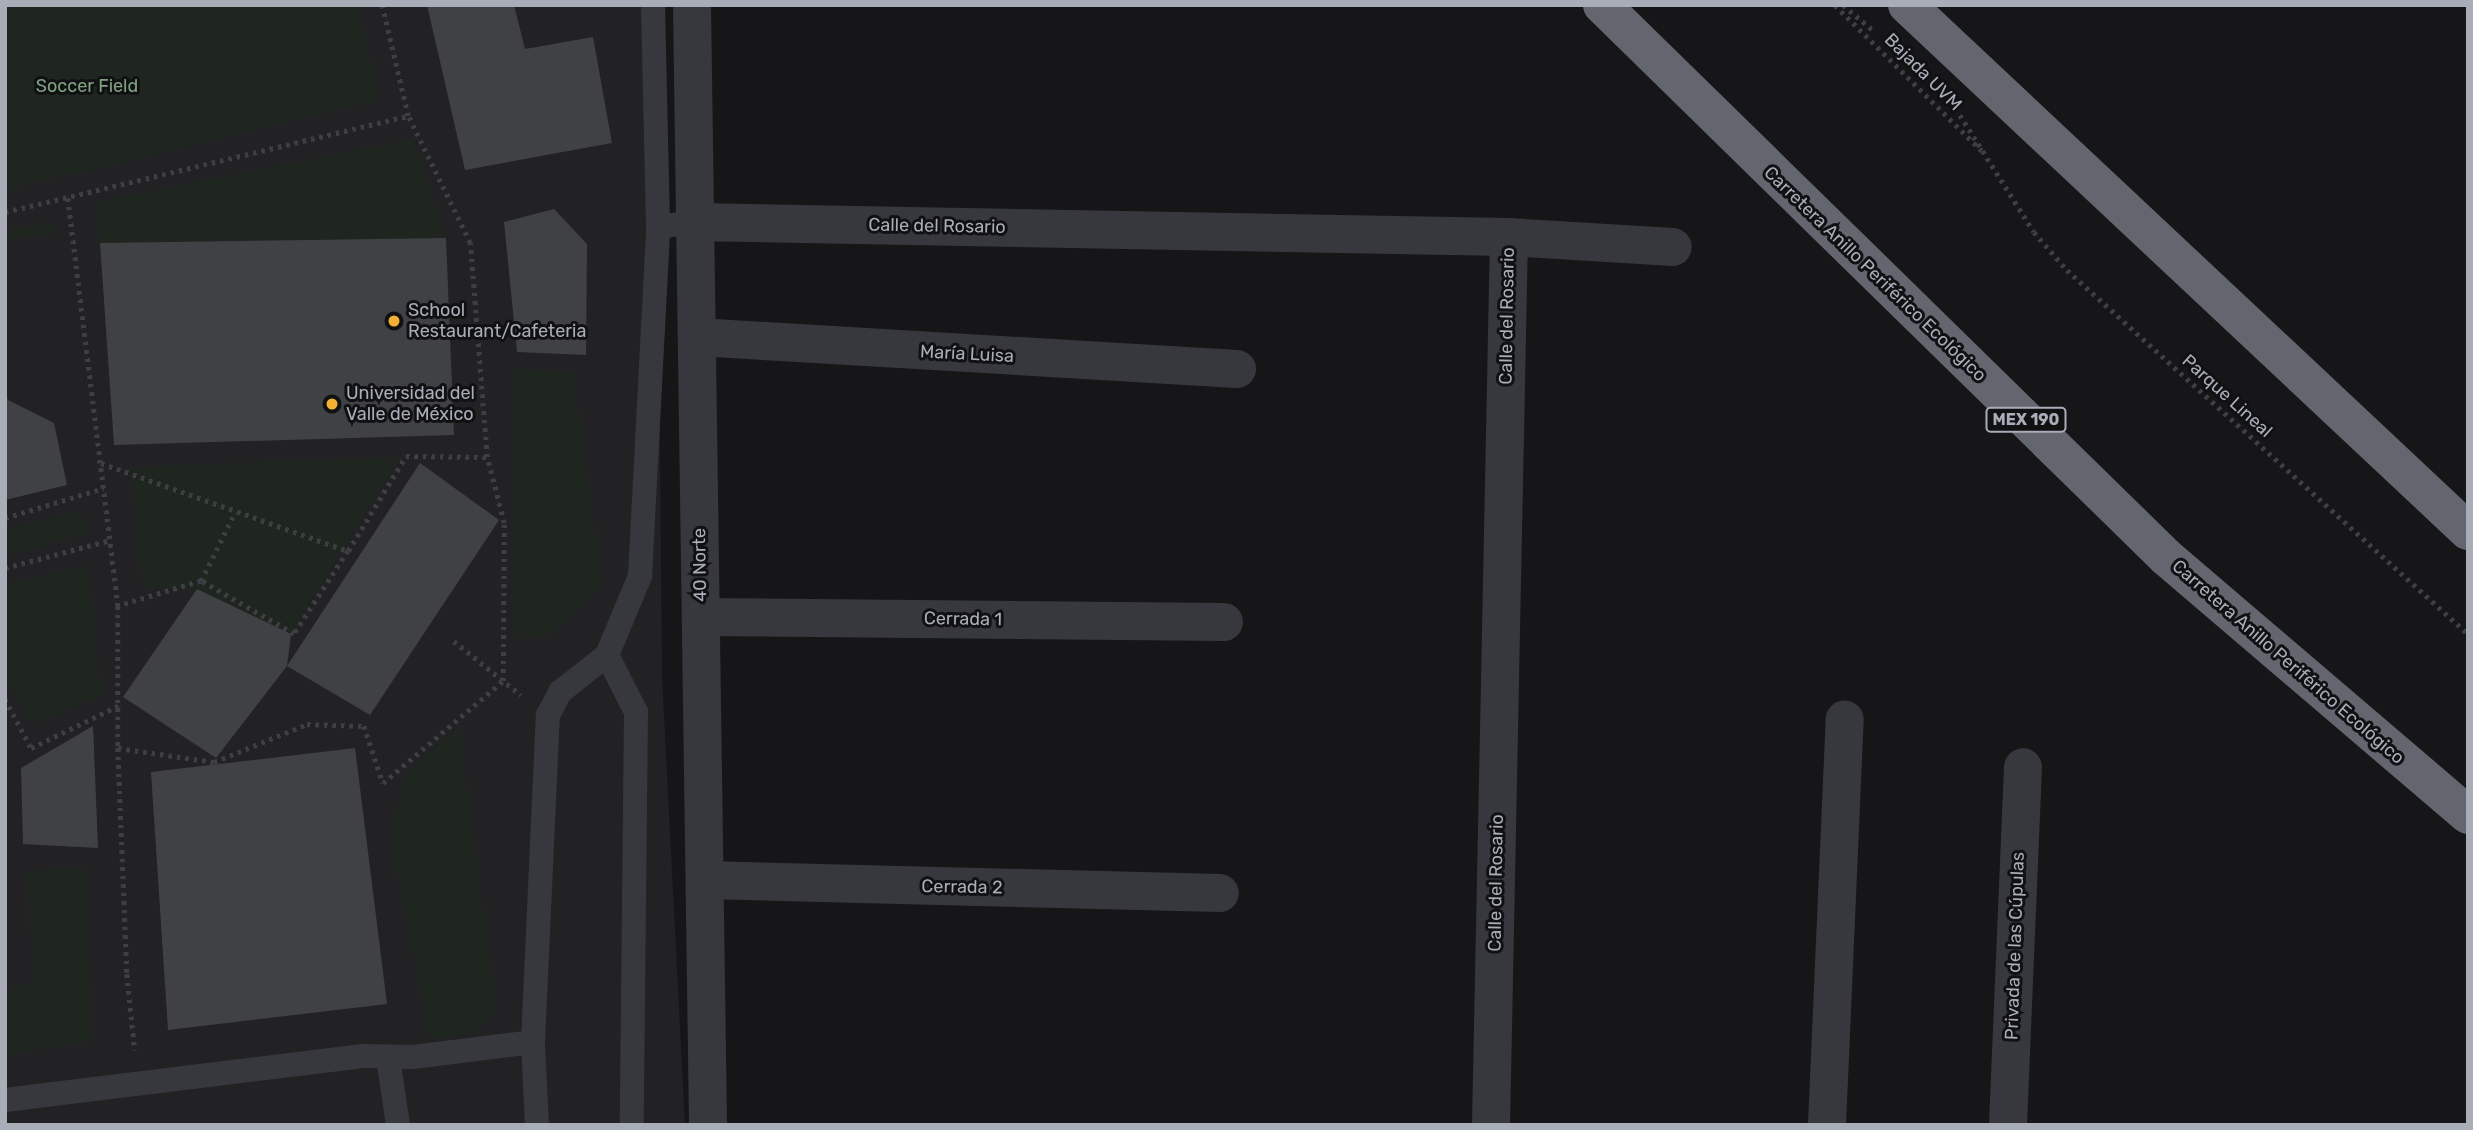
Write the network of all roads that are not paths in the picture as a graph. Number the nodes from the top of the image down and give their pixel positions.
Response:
1 (653, 5) edge
2 (692, 5) edge
3 (1602, 5) edge
4 (1907, 5) edge
5 (695, 222) junction
6 (658, 227) junction
7 (1508, 237) junction
8 (1673, 247) dead end
9 (696, 337) junction
10 (1237, 369) dead end
11 (2468, 531) edge
12 (701, 617) junction
13 (1224, 622) dead end
14 (607, 655) junction
15 (1844, 719) dead end
16 (2023, 767) dead end
17 (2468, 815) edge
18 (705, 880) junction
19 (1220, 893) dead end
20 (533, 1042) junction
21 (388, 1058) junction
22 (5, 1100) edge
23 (398, 1125) edge
24 (537, 1125) edge
25 (632, 1125) edge
26 (708, 1125) edge
27 (1491, 1125) edge
28 (1827, 1125) edge
29 (2008, 1125) edge

1 - 6 lane
2 - 5 street, 40 Norte
3 - 17 highway, Carretera Anillo Periférico Ecológico / MEX 190
4 - 11 highway
5 - 6 lane
5 - 7 street, Calle del Rosario
5 - 9 street, 40 Norte
6 - 14 lane
7 - 8 street
7 - 27 street, Calle del Rosario
9 - 10 street, María Luisa
9 - 12 street, 40 Norte
12 - 13 street, Cerrada 1
12 - 18 street, 40 Norte
14 - 20 lane
14 - 25 lane
15 - 28 street
16 - 29 street, Privada de las Cúpulas
18 - 19 street, Cerrada 2
18 - 26 street, 40 Norte
20 - 21 lane
20 - 24 lane
21 - 22 lane
21 - 23 lane

